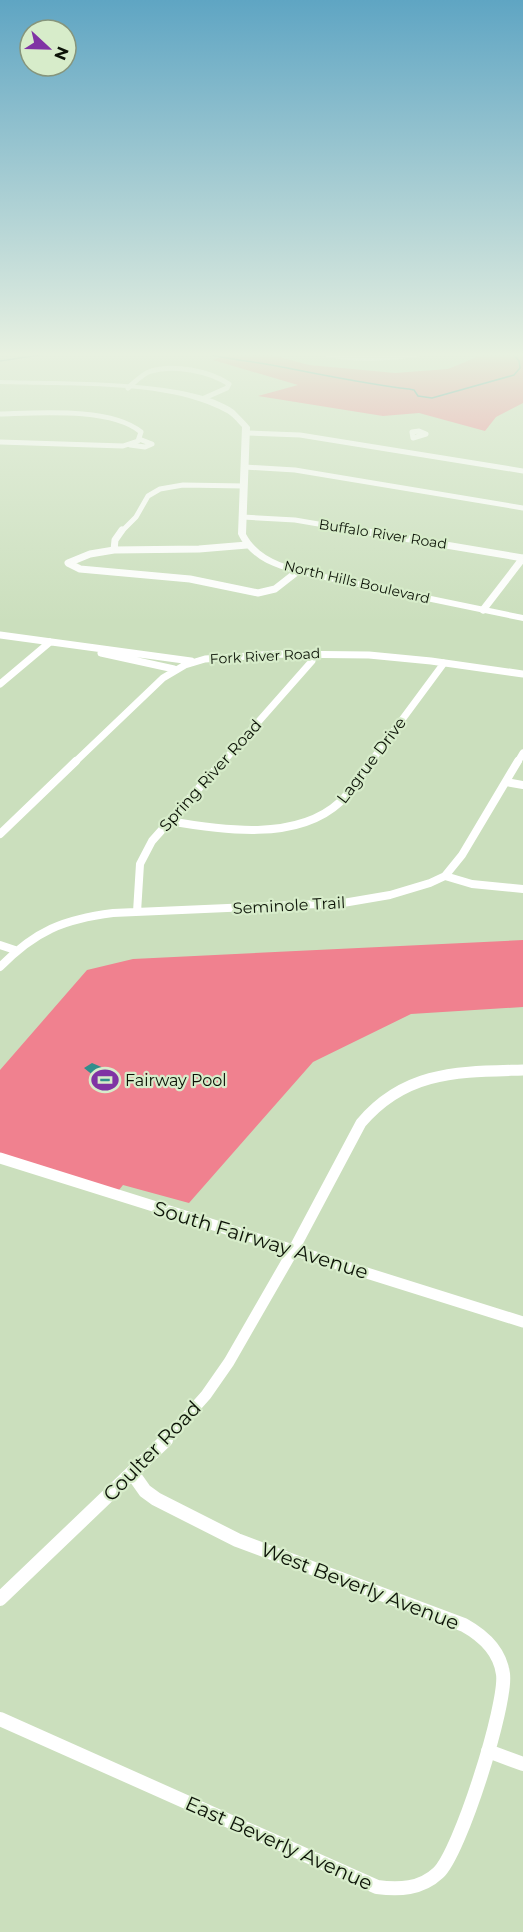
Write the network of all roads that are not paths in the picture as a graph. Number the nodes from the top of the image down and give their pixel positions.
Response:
1 (2, 442) edge
2 (134, 442) edge
3 (146, 442) edge
4 (247, 442) edge
5 (343, 442) edge
6 (128, 445) junction
7 (403, 446) dead end
8 (397, 451) junction
9 (245, 467) junction
10 (523, 471) edge
11 (244, 486) junction
12 (523, 508) edge
13 (243, 517) junction
14 (247, 545) junction
15 (114, 550) junction
16 (523, 558) edge
17 (298, 571) junction
18 (483, 610) junction
19 (523, 618) edge
20 (0, 635) edge
21 (50, 642) junction
22 (91, 648) junction
23 (313, 654) junction
24 (194, 661) junction
25 (444, 663) junction
26 (174, 669) junction
27 (523, 674) edge
28 (0, 684) edge
29 (523, 753) edge
30 (506, 782) junction
31 (523, 785) edge
32 (169, 821) junction
33 (0, 834) edge
34 (445, 876) junction
35 (523, 889) edge
36 (138, 912) junction
37 (0, 945) edge
38 (15, 950) junction
39 (0, 967) edge
40 (523, 1070) edge
41 (0, 1158) edge
42 (294, 1249) junction
43 (523, 1322) edge
44 (133, 1474) junction
45 (0, 1599) edge
46 (0, 1719) edge
47 (488, 1750) junction
48 (523, 1764) edge

1 - 6 street
2 - 6 street
3 - 6 street
4 - 9 street
5 - 8 street
7 - 8 street
8 - 10 street
9 - 11 street
9 - 12 street
11 - 13 street
11 - 15 street
13 - 14 street
13 - 16 street, Buffalo River Road
14 - 15 street
14 - 17 street, North Hills Boulevard
15 - 17 street
16 - 18 street
17 - 18 street, North Hills Boulevard
18 - 19 street, North Hills Boulevard
20 - 21 street
21 - 22 street
21 - 28 street
22 - 24 street
22 - 26 street
23 - 24 street, Fork River Road
23 - 25 street, Fork River Road
23 - 32 street, Spring River Road
24 - 26 street, Fork River Road
25 - 27 street, Fork River Road
25 - 32 street, Lagrue Drive
26 - 33 street, Fork River Road
29 - 30 street, Seminole Trail
30 - 31 street
30 - 34 street, Seminole Trail
32 - 36 street, Spring River Road
34 - 35 street
34 - 36 street, Seminole Trail
36 - 38 street, Seminole Trail
37 - 38 street
38 - 39 street, Seminole Trail
40 - 42 street, Coulter Road
41 - 42 street, South Fairway Avenue
42 - 43 street, South Fairway Avenue
42 - 44 street, Coulter Road
44 - 45 street, Coulter Road
44 - 47 street, West Beverly Avenue
46 - 47 street, East Beverly Avenue
47 - 48 street

